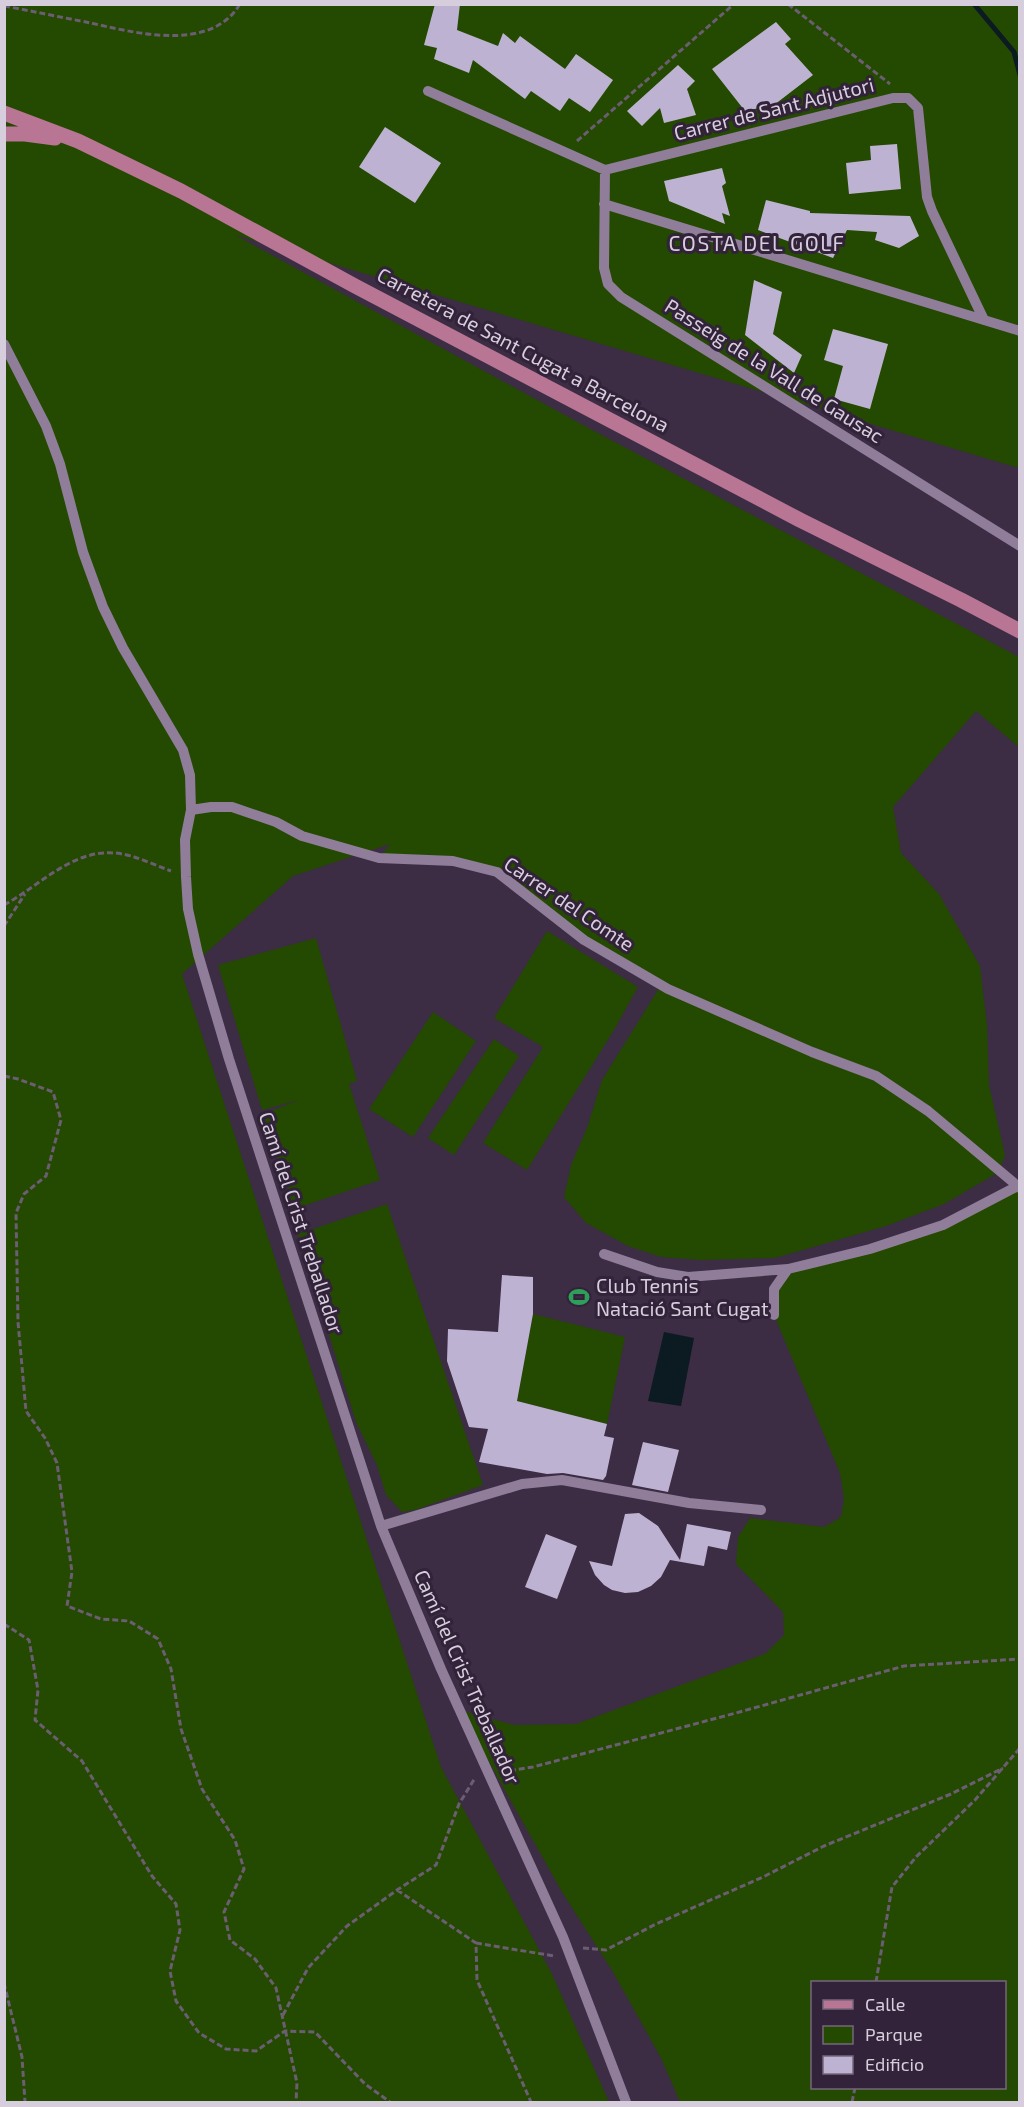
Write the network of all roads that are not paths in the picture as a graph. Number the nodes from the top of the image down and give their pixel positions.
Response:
1 (428, 91) dead end
2 (4, 113) edge
3 (4, 134) edge
4 (78, 141) junction
5 (605, 170) junction
6 (604, 204) junction
7 (984, 320) junction
8 (1020, 331) edge
9 (4, 344) edge
10 (1020, 546) edge
11 (1020, 631) edge
12 (191, 810) junction
13 (1018, 1187) edge
14 (604, 1254) dead end
15 (788, 1269) junction
16 (774, 1315) dead end
17 (760, 1510) dead end
18 (381, 1526) junction
19 (626, 2103) edge

1 - 5 street
2 - 4 main road, Carretera de Sant Cugat a Barcelona
3 - 4 main road
4 - 11 main road, Carretera de Sant Cugat a Barcelona
5 - 6 street, Passeig de la Vall de Gausac
5 - 7 street, Carrer de Sant Adjutori
6 - 7 street
6 - 10 street, Passeig de la Vall de Gausac
7 - 8 street
9 - 12 street, Camí del Crist Treballador
12 - 13 street, Carrer del Comte
12 - 18 street, Camí del Crist Treballador
13 - 15 street
14 - 15 street
15 - 16 street
17 - 18 street
18 - 19 street, Camí del Crist Treballador

